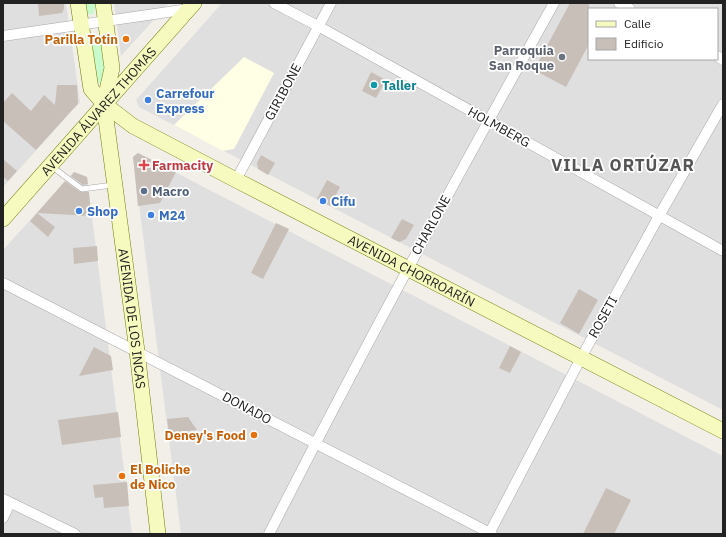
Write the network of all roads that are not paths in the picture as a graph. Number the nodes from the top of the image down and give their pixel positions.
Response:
1 (78, 3) edge
2 (103, 3) edge
3 (274, 3) edge
4 (331, 3) edge
5 (554, 3) edge
6 (619, 3) edge
7 (191, 6) edge
8 (628, 8) edge
9 (105, 21) junction
10 (81, 25) junction
11 (318, 26) junction
12 (3, 36) edge
13 (104, 104) junction
14 (723, 104) edge
15 (488, 121) junction
16 (50, 165) junction
17 (236, 180) junction
18 (114, 185) junction
19 (659, 216) junction
20 (3, 219) edge
21 (723, 252) edge
22 (407, 269) junction
23 (3, 283) edge
24 (137, 351) junction
25 (581, 358) junction
26 (723, 431) edge
27 (315, 444) junction
28 (7, 501) edge
29 (3, 518) edge
30 (75, 534) edge
31 (158, 534) edge
32 (269, 534) edge
33 (490, 534) edge

1 - 10 main road
2 - 9 main road, AVENIDA DE LOS INCAS
3 - 11 street, HOLMBERG
4 - 11 street, GIRIBONE
5 - 15 street, CHARLONE
6 - 8 street
7 - 9 street
7 - 13 main road, AVENIDA ÁLVAREZ THOMAS
9 - 10 street
9 - 13 main road, AVENIDA DE LOS INCAS
10 - 12 street
10 - 13 main road
11 - 15 street, HOLMBERG
11 - 17 street, GIRIBONE
13 - 16 main road, AVENIDA ÁLVAREZ THOMAS
13 - 17 main road, AVENIDA CHORROARÍN
13 - 18 main road, AVENIDA DE LOS INCAS
14 - 19 street, ROSETI
15 - 19 street, HOLMBERG
15 - 22 street, CHARLONE
16 - 18 lane
16 - 20 main road, AVENIDA ÁLVAREZ THOMAS
17 - 22 main road, AVENIDA CHORROARÍN
18 - 24 main road, AVENIDA DE LOS INCAS
19 - 21 street, HOLMBERG
19 - 25 street, ROSETI
22 - 25 main road, AVENIDA CHORROARÍN
22 - 27 street, CHARLONE
23 - 24 street, DONADO
24 - 27 street, DONADO
24 - 31 main road, AVENIDA DE LOS INCAS
25 - 26 main road, AVENIDA CHORROARÍN
25 - 33 street, ROSETI
27 - 32 street, CHARLONE
27 - 33 street, DONADO
28 - 29 street
28 - 30 street

